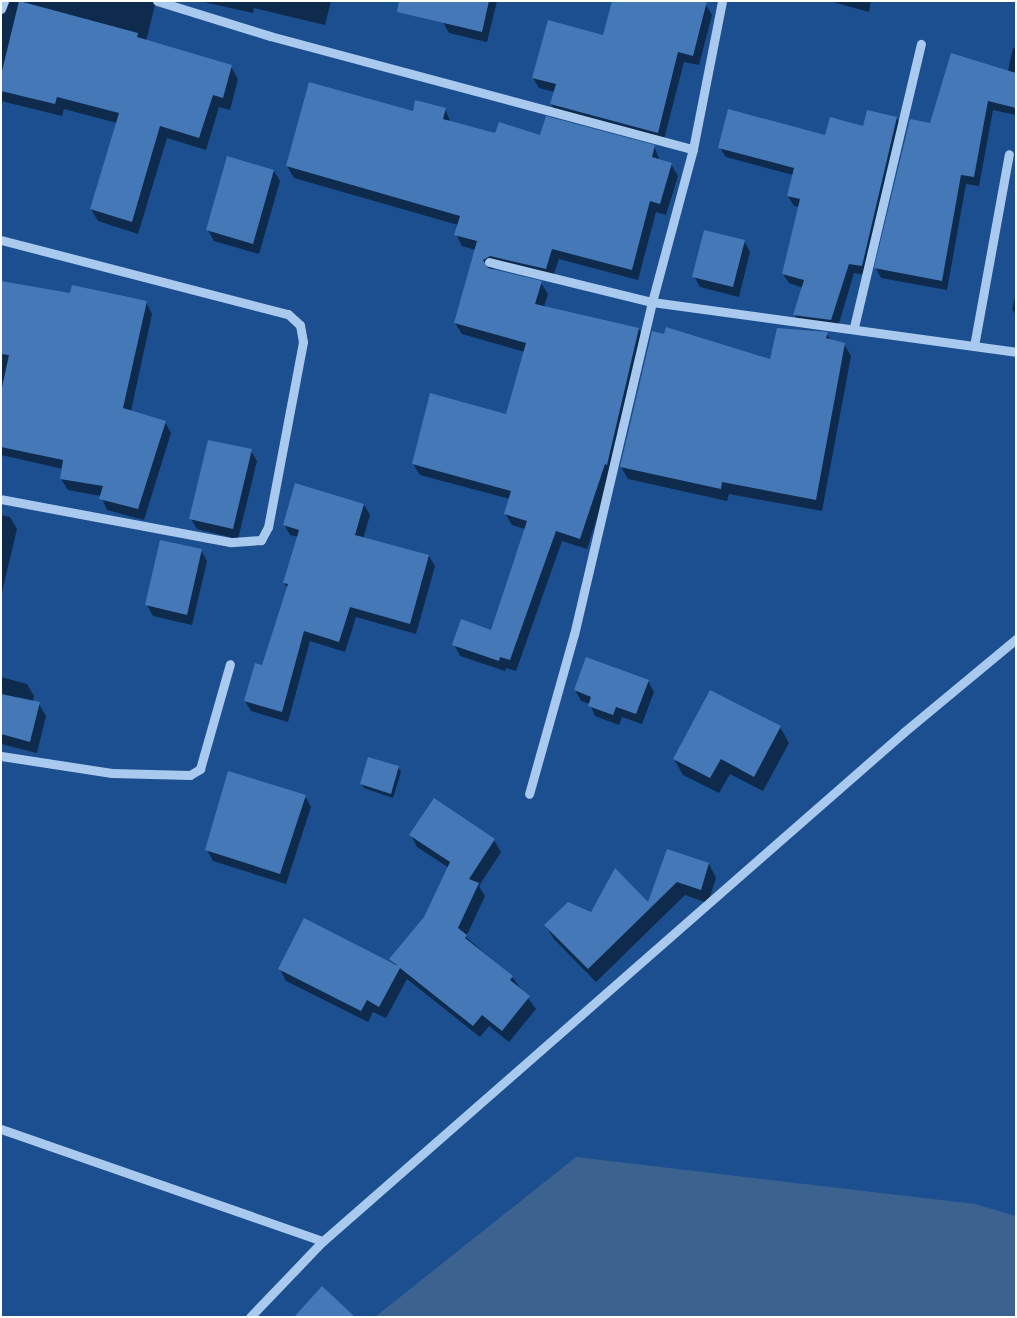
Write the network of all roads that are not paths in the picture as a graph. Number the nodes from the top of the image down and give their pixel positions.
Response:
1 (4, 1) edge
2 (158, 1) edge
3 (722, 1) edge
4 (1, 10) edge
5 (921, 44) dead end
6 (693, 149) junction
7 (1009, 154) dead end
8 (1, 240) edge
9 (489, 262) dead end
10 (652, 302) junction
11 (854, 327) junction
12 (974, 346) junction
13 (1016, 352) edge
14 (1, 499) edge
15 (1016, 639) edge
16 (230, 664) dead end
17 (1, 756) edge
18 (529, 794) dead end
19 (1, 1129) edge
20 (323, 1242) junction
21 (250, 1317) edge

1 - 4 street
2 - 6 street
3 - 6 street
5 - 11 street
6 - 10 street
7 - 12 street
8 - 14 street
9 - 10 street
10 - 11 street
10 - 18 street
11 - 12 street
12 - 13 street
15 - 20 street
16 - 17 street
19 - 20 street
20 - 21 street

